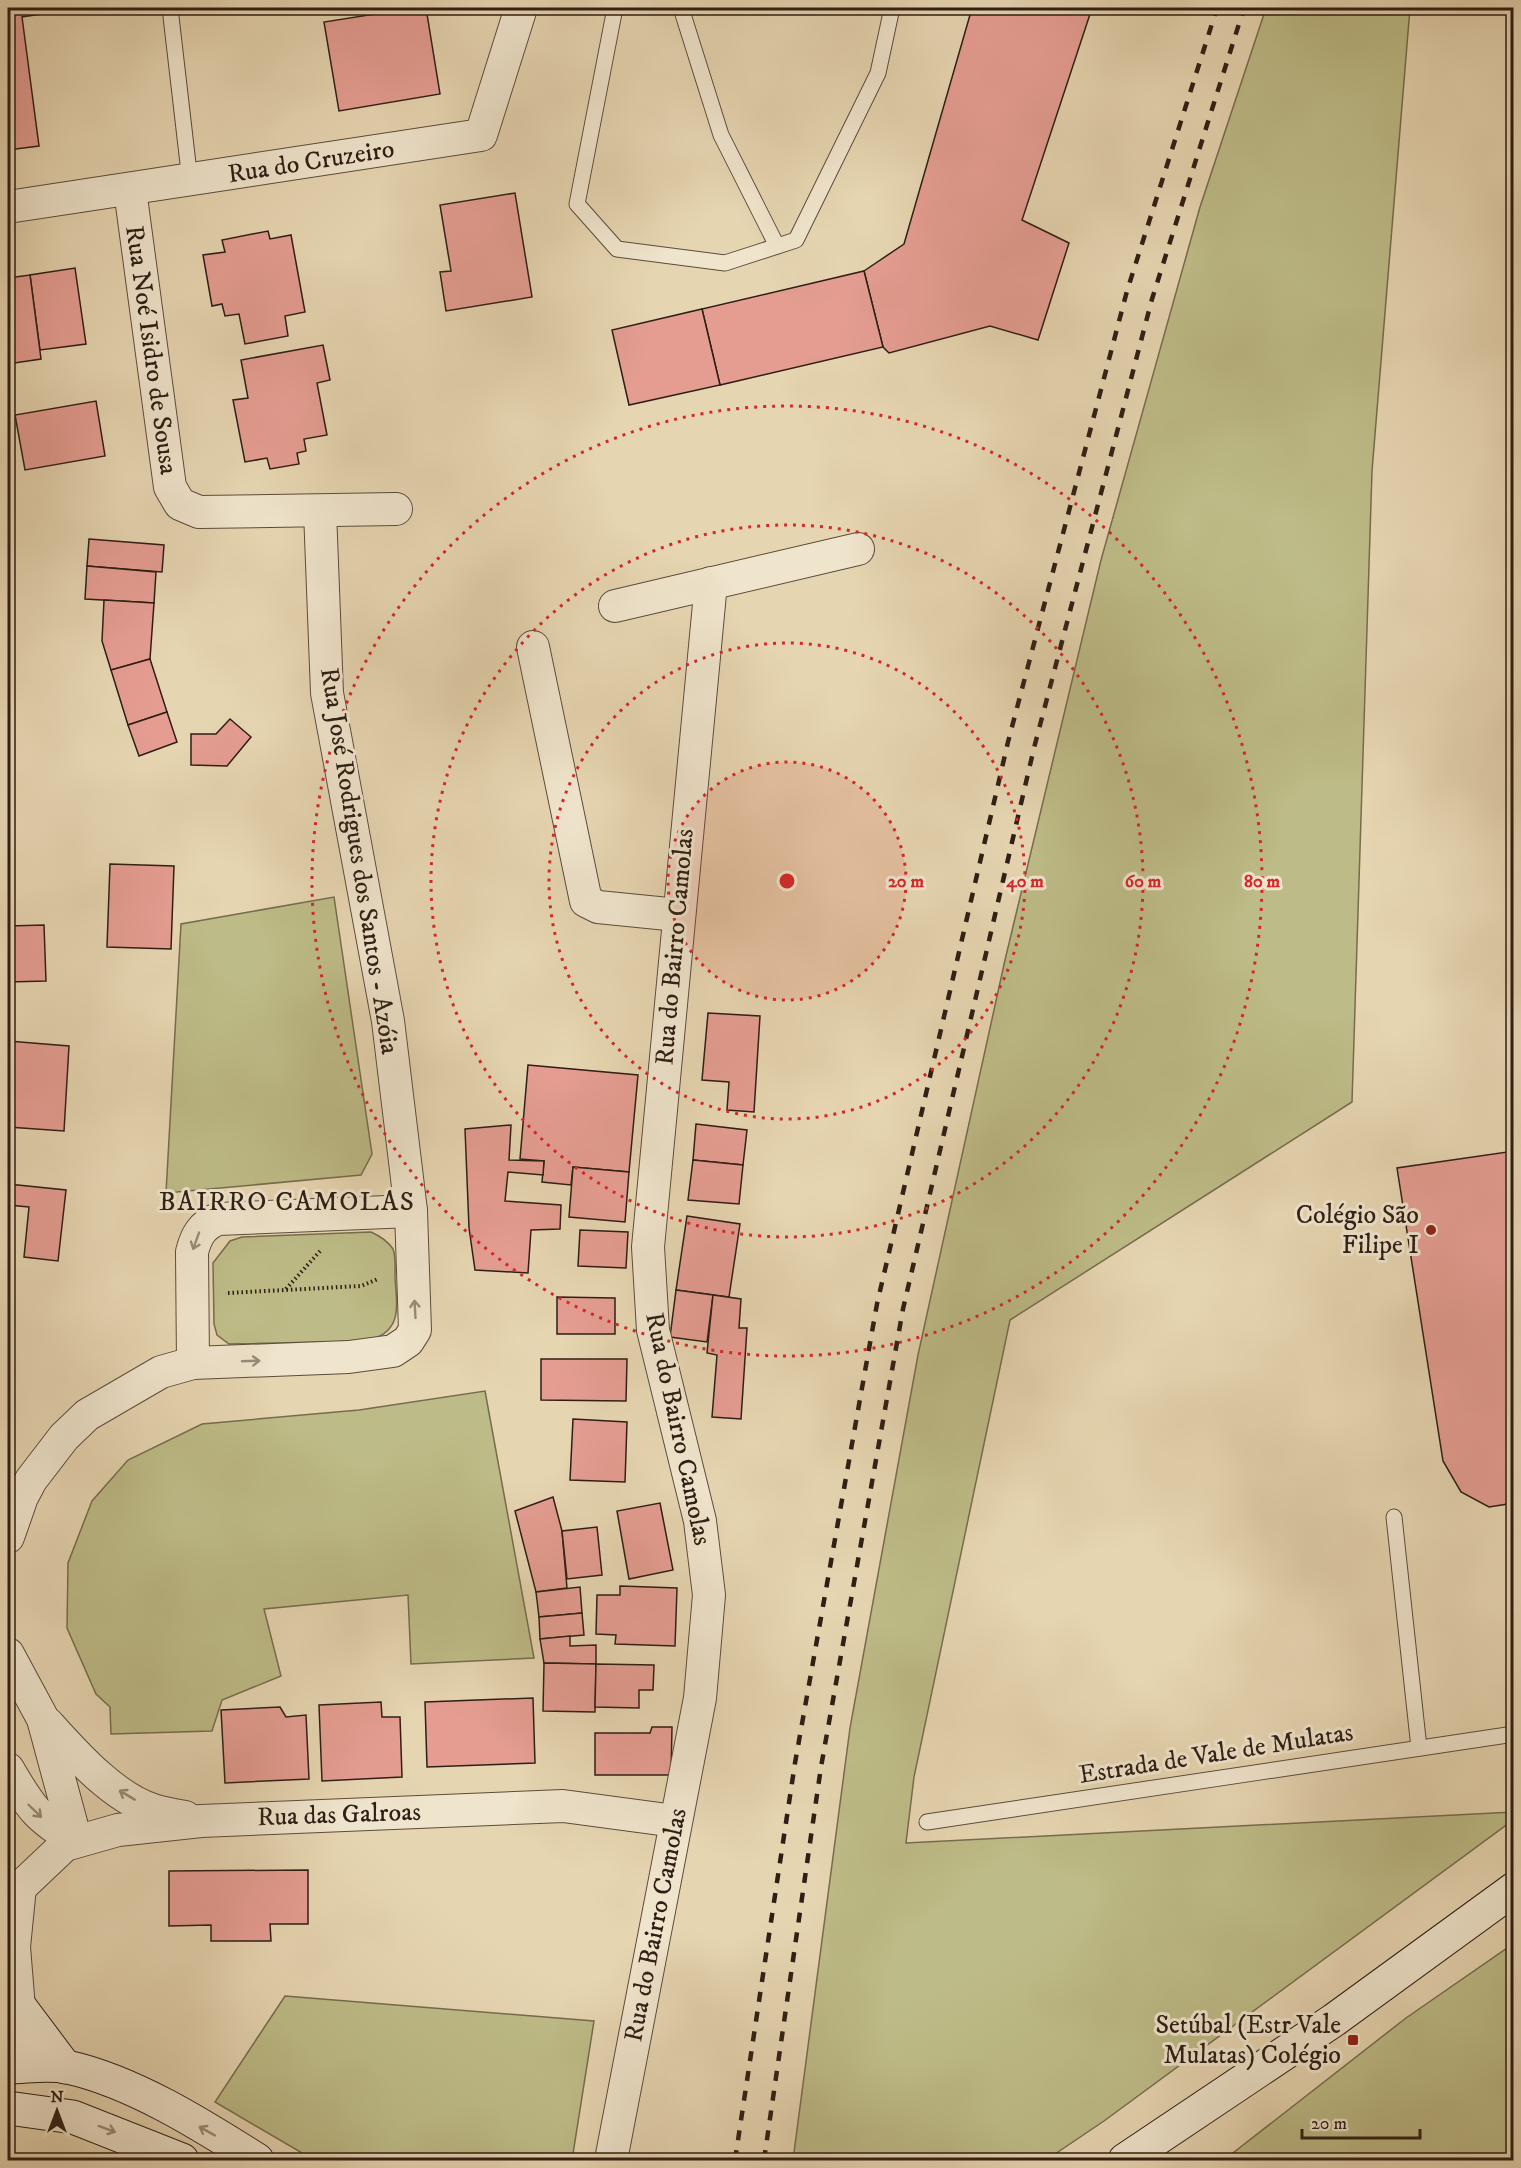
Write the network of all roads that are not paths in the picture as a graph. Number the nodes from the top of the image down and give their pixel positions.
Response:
1 (170, 8) edge
2 (522, 8) edge
3 (615, 8) edge
4 (681, 8) edge
5 (892, 8) edge
6 (190, 181) junction
7 (130, 190) junction
8 (8, 207) edge
9 (777, 246) junction
10 (396, 509) dead end
11 (320, 511) junction
12 (858, 549) dead end
13 (711, 584) junction
14 (615, 606) dead end
15 (532, 647) dead end
16 (678, 915) junction
17 (411, 1211) junction
18 (193, 1363) junction
19 (1394, 1517) dead end
20 (8, 1537) edge
21 (8, 1654) edge
22 (43, 1719) junction
23 (1514, 1734) edge
24 (1419, 1748) junction
25 (8, 1769) edge
26 (201, 1821) junction
27 (675, 1821) junction
28 (927, 1821) dead end
29 (76, 1841) junction
30 (1514, 1889) edge
31 (14, 1893) edge
32 (20, 2007) junction
33 (8, 2065) edge
34 (65, 2067) junction
35 (8, 2103) edge
36 (182, 2160) edge
37 (258, 2160) edge
38 (611, 2160) edge
39 (1125, 2160) edge

1 - 6 lane
2 - 6 street, Rua do Cruzeiro
3 - 9 lane
4 - 9 lane
5 - 9 lane
6 - 7 street, Rua do Cruzeiro
7 - 8 street, Rua do Cruzeiro
7 - 11 street, Rua Noé Isidro de Sousa
10 - 11 street, Rua Noé Isidro de Sousa
11 - 17 street, Rua José Rodrigues dos Santos - Azóia
12 - 13 street
13 - 14 street
13 - 16 street, Rua do Bairro Camolas
15 - 16 street
16 - 27 street, Rua do Bairro Camolas
17 -> 18 street
18 -> 17 street, Rua José Rodrigues dos Santos - Azóia
18 - 20 street
19 - 24 lane
21 - 22 street
26 -> 22 street
22 - 29 street
23 - 24 lane, Estrada de Vale de Mulatas
24 - 28 lane, Estrada de Vale de Mulatas
25 -> 29 street
26 - 27 street, Rua das Galroas
26 - 29 street, Rua das Galroas
27 - 38 street, Rua do Bairro Camolas
29 - 31 street, Rua das Galroas
30 - 39 main road
31 - 32 street, Rua das Galroas
32 - 33 street, Rua das Galroas
32 - 34 main road
33 - 34 main road
37 -> 34 main road
35 -> 36 main road

